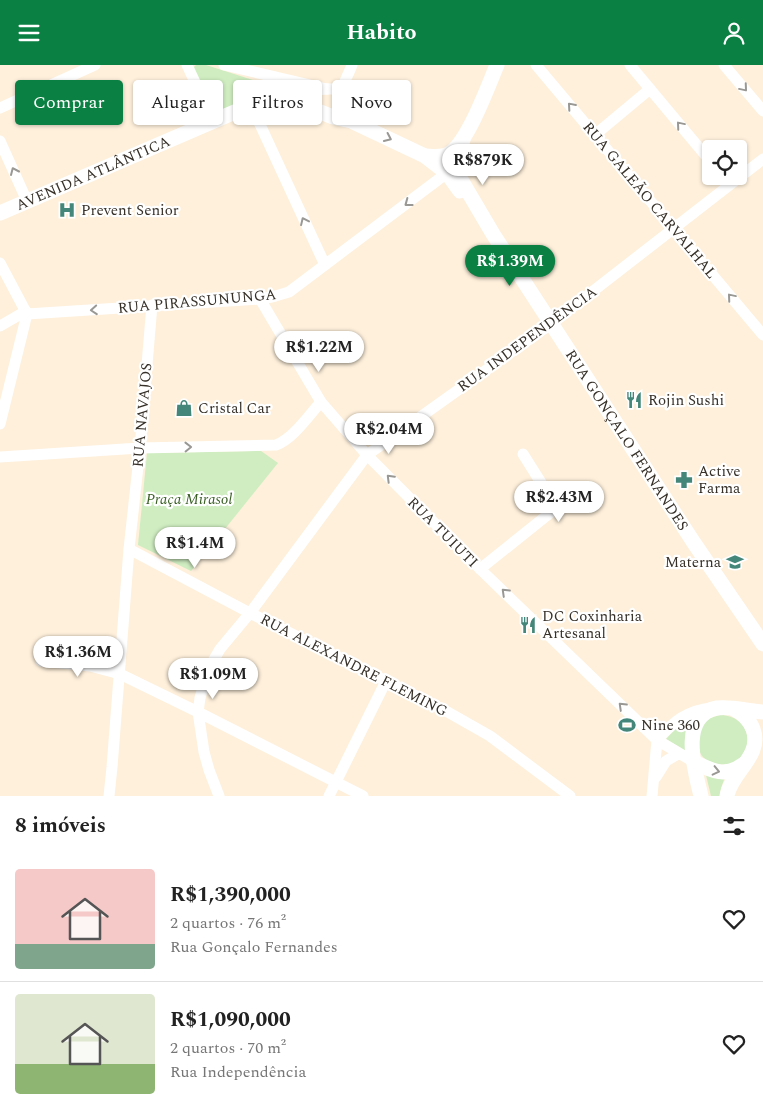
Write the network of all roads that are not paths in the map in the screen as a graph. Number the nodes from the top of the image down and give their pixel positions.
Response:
1 (95, 65) edge
2 (187, 65) edge
3 (224, 65) edge
4 (352, 65) edge
5 (497, 65) edge
6 (536, 65) edge
7 (630, 65) edge
8 (724, 65) edge
9 (194, 80) edge
10 (346, 80) edge
11 (322, 89) edge
12 (327, 89) junction
13 (332, 89) edge
14 (650, 89) junction
15 (0, 108) edge
16 (763, 111) edge
17 (204, 125) edge
18 (260, 125) edge
19 (359, 125) edge
20 (596, 134) junction
21 (463, 139) junction
22 (0, 141) edge
23 (702, 151) edge
24 (425, 156) junction
25 (763, 159) edge
26 (747, 168) edge
27 (446, 173) junction
28 (722, 185) edge
29 (27, 201) junction
30 (0, 213) edge
31 (674, 229) junction
32 (493, 234) junction
33 (0, 263) edge
34 (325, 265) junction
35 (260, 299) junction
36 (152, 305) junction
37 (26, 313) junction
38 (552, 323) junction
39 (0, 326) edge
40 (763, 335) edge
41 (322, 402) junction
42 (0, 424) edge
43 (140, 448) junction
44 (523, 454) dead end
45 (366, 455) junction
46 (0, 457) edge
47 (128, 549) junction
48 (480, 569) junction
49 (250, 613) junction
50 (763, 644) edge
51 (41, 661) dead end
52 (120, 675) junction
53 (386, 681) junction
54 (716, 708) junction
55 (734, 709) junction
56 (763, 711) edge
57 (198, 712) junction
58 (656, 739) junction
59 (763, 748) edge
60 (678, 753) junction
61 (694, 762) junction
62 (746, 763) junction
63 (654, 781) junction
64 (336, 783) junction
65 (110, 795) edge
66 (219, 796) edge
67 (329, 796) edge
68 (363, 796) edge
69 (569, 796) edge
70 (652, 796) edge
71 (701, 796) edge
72 (727, 796) edge

1 - 15 street
2 - 9 street
3 - 12 street
4 - 10 street
5 - 21 main road
20 -> 6 street, RUA GALEÃO CARVALHAL
7 - 14 street
8 -> 16 street
11 - 12 street, AVENIDA ATLÂNTICA
12 - 13 street
14 - 20 street
23 -> 14 street
17 - 29 main road, AVENIDA ATLÂNTICA
34 -> 18 street
19 -> 24 main road, RUA GONÇALO FERNANDES
20 - 31 street, RUA GALEÃO CARVALHAL
21 - 24 main road
21 - 32 main road, RUA GONÇALO FERNANDES
29 -> 22 street
24 - 27 main road, RUA GONÇALO FERNANDES
25 - 26 street, RUA INDEPENDÊNCIA
27 - 32 main road, RUA GONÇALO FERNANDES
27 -> 34 street, RUA PIRASSUNUNGA
28 - 31 street, RUA INDEPENDÊNCIA
29 - 30 main road, AVENIDA ATLÂNTICA
31 - 38 street, RUA INDEPENDÊNCIA
40 -> 31 street, RUA GALEÃO CARVALHAL
32 - 38 main road, RUA GONÇALO FERNANDES
33 - 37 street
34 - 35 street, RUA PIRASSUNUNGA
35 - 36 street, RUA PIRASSUNUNGA
35 - 41 street, RUA TUIUTI
36 -> 37 street, RUA PIRASSUNUNGA
36 - 43 street, RUA NAVAJOS
37 - 39 street
37 - 42 street
38 - 45 street, RUA INDEPENDÊNCIA
38 - 50 main road, RUA GONÇALO FERNANDES
43 -> 41 street
41 - 45 street, RUA TUIUTI
43 - 46 street
43 - 47 street, RUA NAVAJOS
44 - 48 street
48 -> 45 street, RUA TUIUTI
45 - 49 street, RUA INDEPENDÊNCIA
47 - 49 street, RUA ALEXANDRE FLEMING
47 - 52 street, RUA NAVAJOS
58 -> 48 street, RUA TUIUTI
49 - 53 street, RUA ALEXANDRE FLEMING
49 - 57 street, RUA INDEPENDÊNCIA
51 - 52 street
52 - 57 street
52 - 65 street, RUA NAVAJOS
53 - 64 street
53 - 69 street, RUA ALEXANDRE FLEMING
54 - 55 main road
54 - 58 street
54 - 61 main road
55 - 56 main road
55 - 62 main road
57 - 64 street
57 - 66 street, RUA INDEPENDÊNCIA
58 - 60 street, RUA TUIUTI
58 - 63 street
59 - 62 main road
60 - 61 street, RUA TUIUTI
60 - 63 street
61 -> 62 main road
61 - 71 main road
62 - 72 main road
63 - 70 street
64 - 67 street
64 - 68 street

